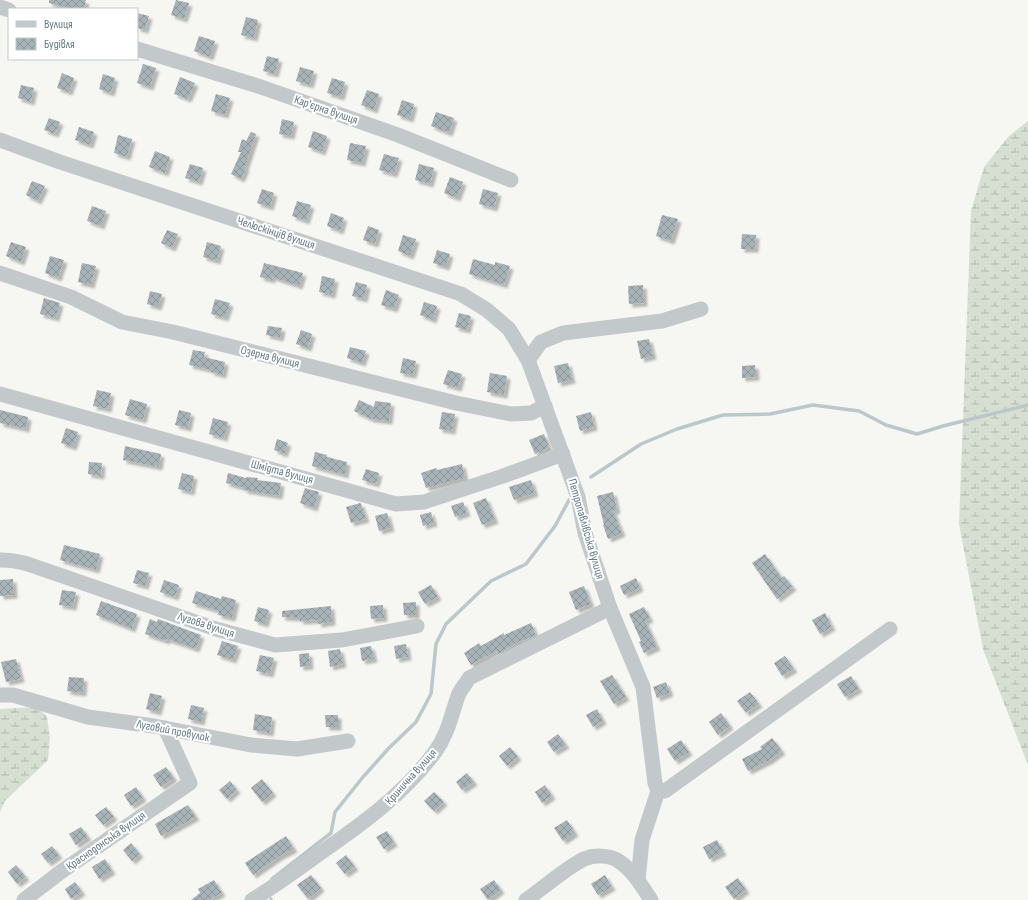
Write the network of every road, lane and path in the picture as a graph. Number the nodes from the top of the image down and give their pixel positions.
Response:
1 (138, 49) edge
2 (0, 140) edge
3 (511, 180) dead end
4 (0, 273) edge
5 (701, 309) dead end
6 (528, 360) junction
7 (0, 394) edge
8 (545, 406) junction
9 (563, 454) junction
10 (0, 560) edge
11 (610, 608) junction
12 (418, 626) dead end
13 (890, 629) dead end
14 (0, 695) edge
15 (165, 728) junction
16 (348, 741) dead end
17 (658, 791) junction
18 (638, 880) junction
19 (24, 900) edge
20 (252, 900) edge
21 (526, 900) edge
22 (651, 900) edge

1 - 3 street, Кар'єрна вулиця
2 - 6 street, Челюскінців вулиця
4 - 8 street, Озерна вулиця
5 - 6 street
6 - 8 street, Петропавлівська вулиця
7 - 9 street, Шмідта вулиця
8 - 9 street, Петропавлівська вулиця
9 - 11 street, Петропавлівська вулиця
10 - 12 street, Лугова вулиця
11 - 17 street, Петропавлівська вулиця
11 - 20 street, Кринична вулиця
13 - 17 street
14 - 15 street, Луговий провулок
15 - 16 street, Луговий провулок
15 - 19 street, Краснодонська вулиця
17 - 18 street
18 - 21 street
18 - 22 street

